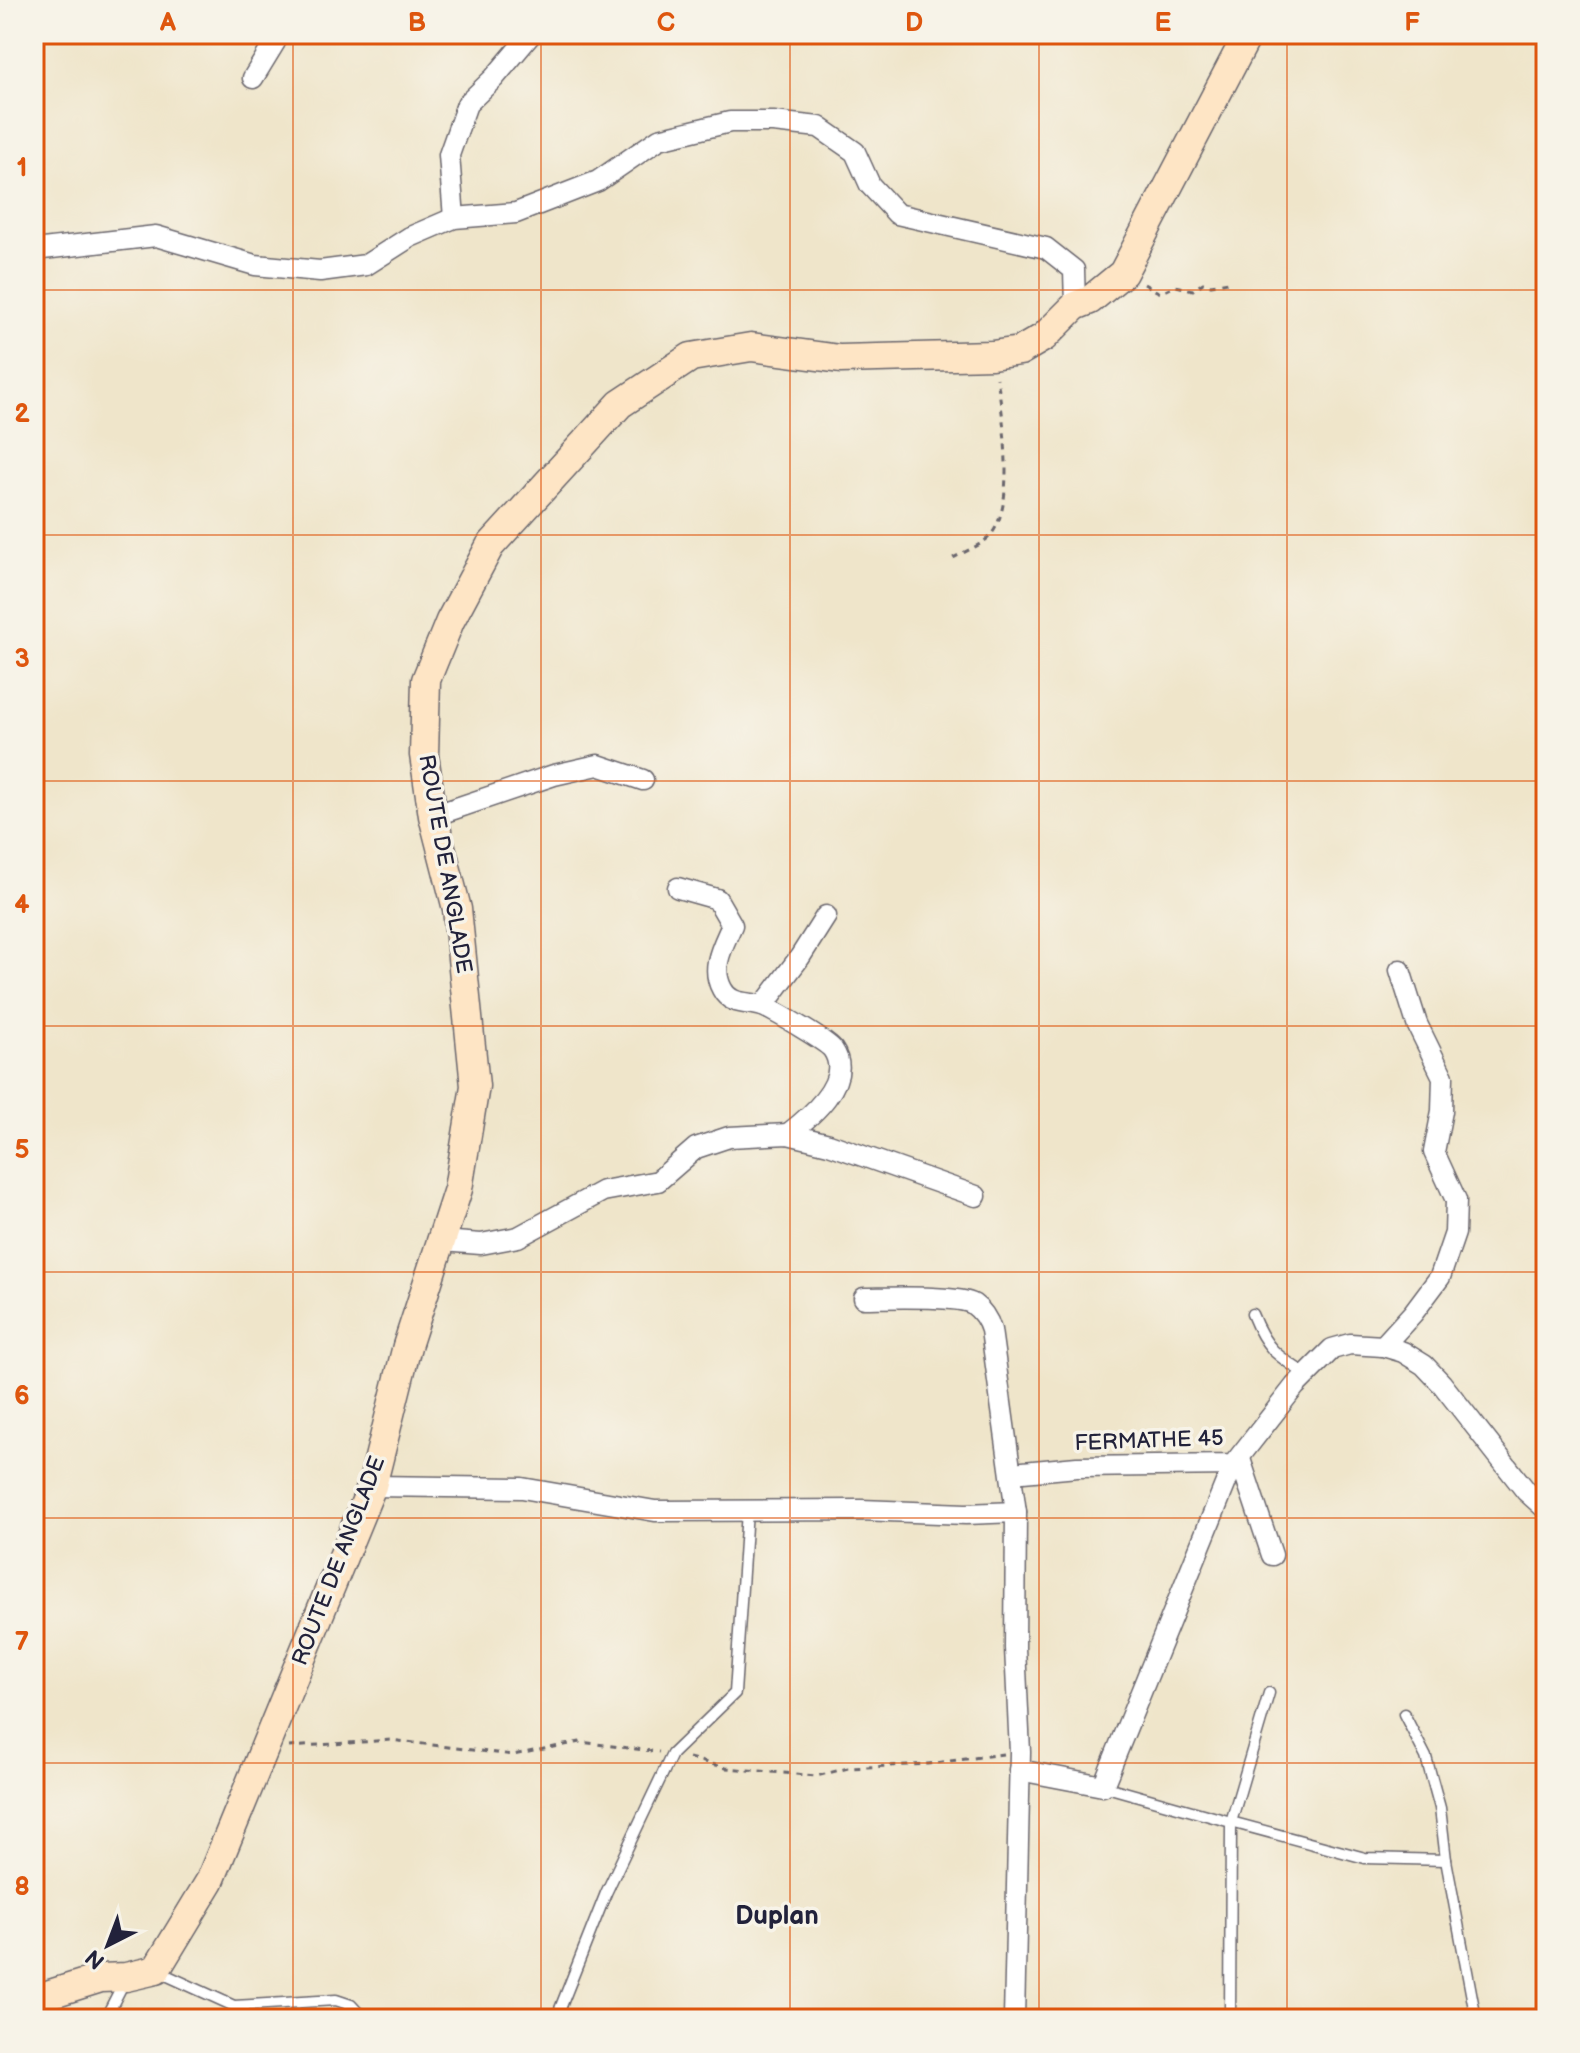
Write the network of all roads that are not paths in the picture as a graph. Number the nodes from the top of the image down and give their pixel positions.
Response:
1 (275, 34) edge
2 (531, 34) edge
3 (1248, 34) edge
4 (253, 78) dead end
5 (454, 218) junction
6 (34, 250) edge
7 (1075, 306) junction
8 (643, 780) dead end
9 (433, 816) junction
10 (678, 888) dead end
11 (826, 916) dead end
12 (1400, 970) dead end
13 (763, 1006) junction
14 (788, 1134) junction
15 (976, 1196) dead end
16 (442, 1241) junction
17 (864, 1298) dead end
18 (1252, 1314) dead end
19 (1383, 1346) junction
20 (1307, 1375) junction
21 (1236, 1462) junction
22 (1012, 1473) junction
23 (372, 1486) junction
24 (1546, 1509) edge
25 (747, 1511) junction
26 (1016, 1512) junction
27 (1272, 1555) dead end
28 (1269, 1693) dead end
29 (1404, 1714) dead end
30 (1020, 1761) junction
31 (1103, 1786) junction
32 (1231, 1822) junction
33 (1446, 1860) junction
34 (156, 1970) junction
35 (126, 1977) junction
36 (34, 1999) edge
37 (105, 2019) edge
38 (364, 2019) edge
39 (556, 2019) edge
40 (1014, 2019) edge
41 (1230, 2019) edge
42 (1476, 2019) edge

1 - 4 street
2 - 5 street
3 - 7 street, ROUTE DE ANGLADE
5 - 6 street
5 - 7 street
7 - 9 street, ROUTE DE ANGLADE
8 - 9 street
9 - 16 street, ROUTE DE ANGLADE
10 - 13 street
11 - 13 street
12 - 19 street
13 - 14 street
14 - 15 street
14 - 16 street
16 - 23 street, ROUTE DE ANGLADE
17 - 22 street
18 - 20 lane
19 - 20 street, FERMATHE 45
19 - 24 street, FERMATHE 45
20 - 21 street, FERMATHE 45
21 - 22 street, FERMATHE 45
21 - 27 street
21 - 31 street
22 - 26 street
23 - 25 street
23 - 34 street, ROUTE DE ANGLADE
25 - 26 street
25 - 39 lane
26 - 30 street
28 - 32 lane
29 - 33 lane
30 - 31 street
30 - 40 street
31 - 32 lane
32 - 33 lane
32 - 41 lane
33 - 42 lane
34 - 35 street
34 - 38 lane
35 - 36 street
35 - 37 lane

